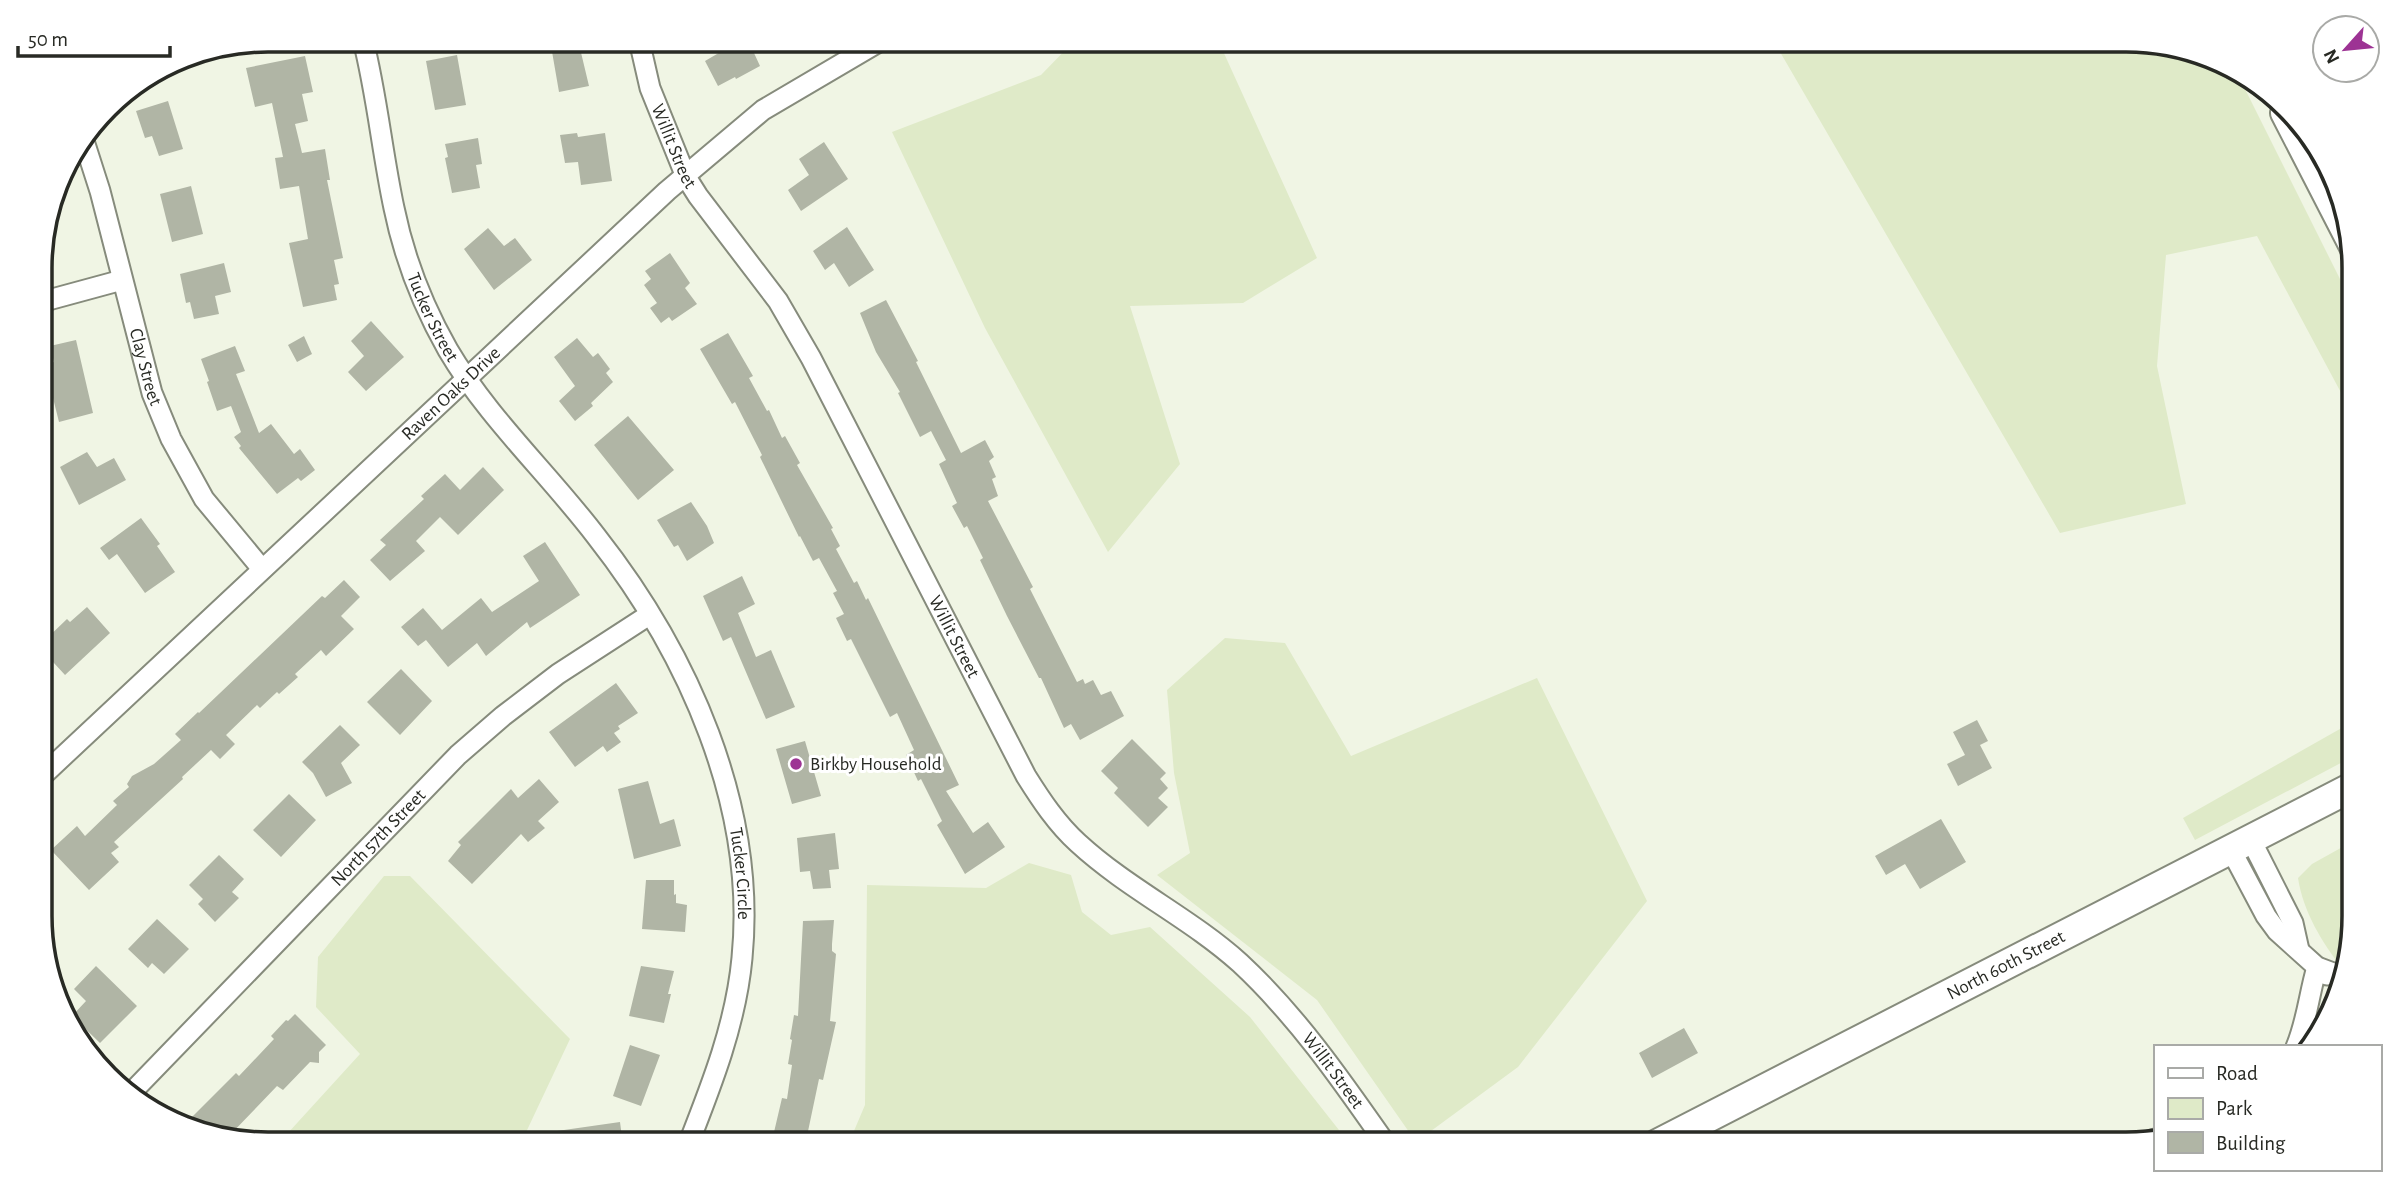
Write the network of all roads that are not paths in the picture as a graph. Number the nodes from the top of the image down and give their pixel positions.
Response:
1 (365, 53) edge
2 (642, 53) edge
3 (860, 53) edge
4 (2291, 129) edge
5 (87, 151) edge
6 (686, 177) junction
7 (2335, 215) edge
8 (122, 280) junction
9 (53, 299) edge
10 (468, 379) junction
11 (262, 569) junction
12 (649, 615) junction
13 (53, 766) edge
14 (2342, 792) edge
15 (2241, 845) junction
16 (2317, 967) junction
17 (2334, 974) edge
18 (2333, 979) edge
19 (2298, 1045) edge
20 (136, 1087) edge
21 (693, 1132) edge
22 (1377, 1132) edge
23 (1680, 1132) edge

1 - 10 street, Tucker Street
2 - 6 street, Willit Street
3 - 6 street, Raven Oaks Drive
4 - 7 street
5 - 8 street, Clay Street
6 - 10 street, Raven Oaks Drive
6 - 22 street, Willit Street
8 - 9 street
8 - 11 street, Clay Street
10 - 11 street, Raven Oaks Drive
10 - 12 street, Tucker Street
11 - 13 street, Raven Oaks Drive
12 - 20 street, North 57th Street
12 - 21 street, Tucker Circle
14 - 15 main road, North 60th Street
15 - 16 street
15 - 23 main road, North 60th Street
16 - 17 street
16 - 18 street
16 - 19 street

